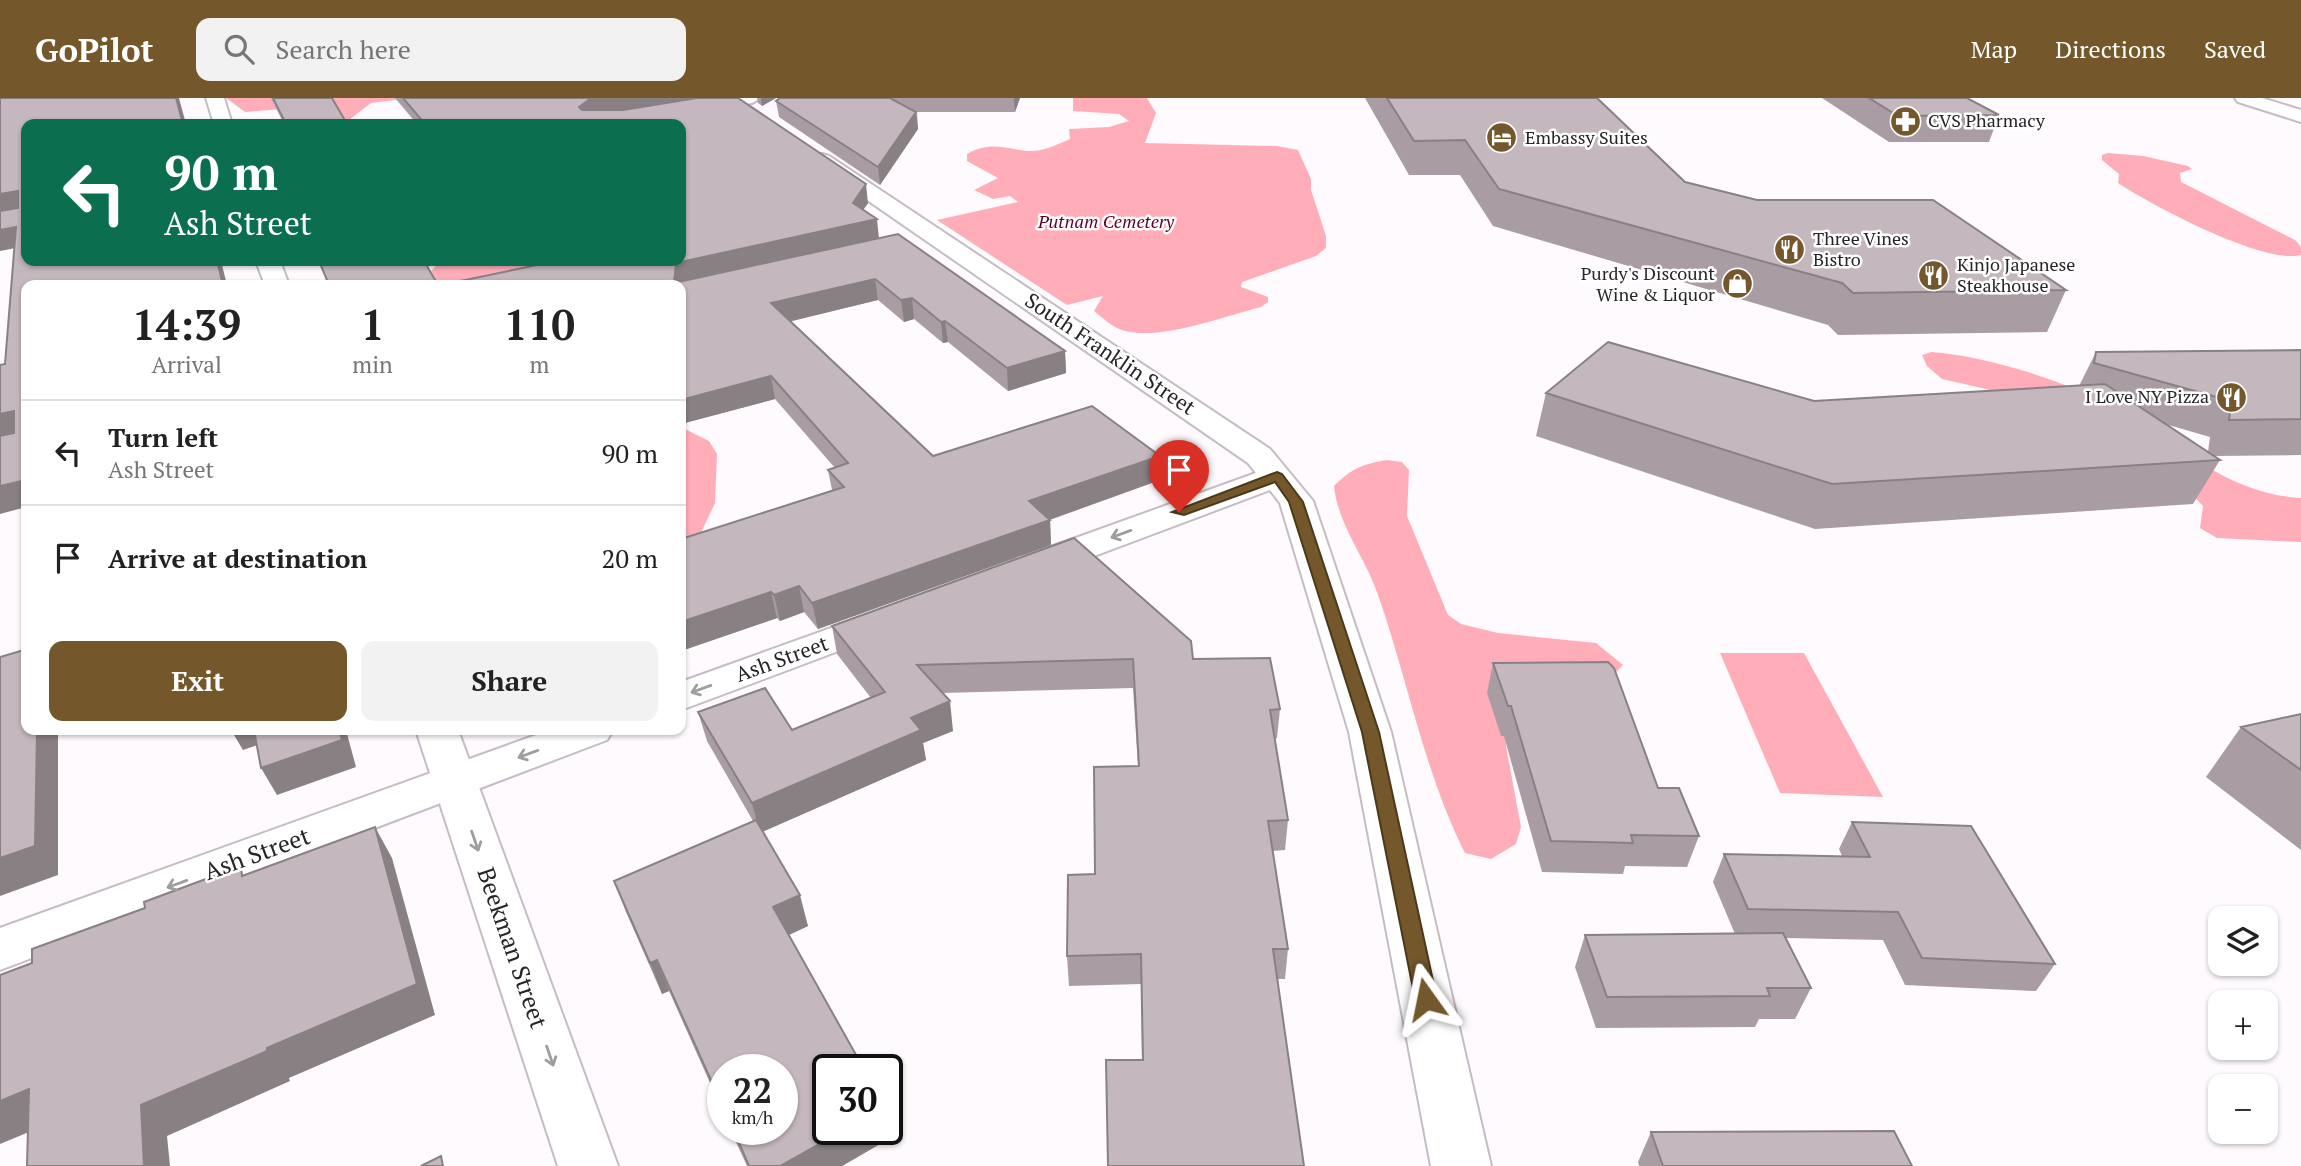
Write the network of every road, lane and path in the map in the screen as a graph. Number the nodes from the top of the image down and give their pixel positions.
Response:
1 (215, 98) edge
2 (2244, 98) edge
3 (764, 116) edge
4 (2301, 116) edge
5 (221, 119) edge
6 (686, 120) edge
7 (1277, 476) junction
8 (1002, 577) edge
9 (912, 610) edge
10 (686, 695) edge
11 (439, 735) edge
12 (579, 735) edge
13 (455, 781) junction
14 (0, 949) edge
15 (588, 1166) edge
16 (1461, 1166) edge

1 - 5 street
2 - 4 street
3 - 6 street
3 - 7 street, South Franklin Street
7 -> 8 street
7 - 16 street, South Franklin Street
9 -> 10 street, Ash Street
11 - 13 street, Beekman Street
12 -> 13 street, Ash Street
13 -> 14 street, Ash Street
13 -> 15 street, Beekman Street

